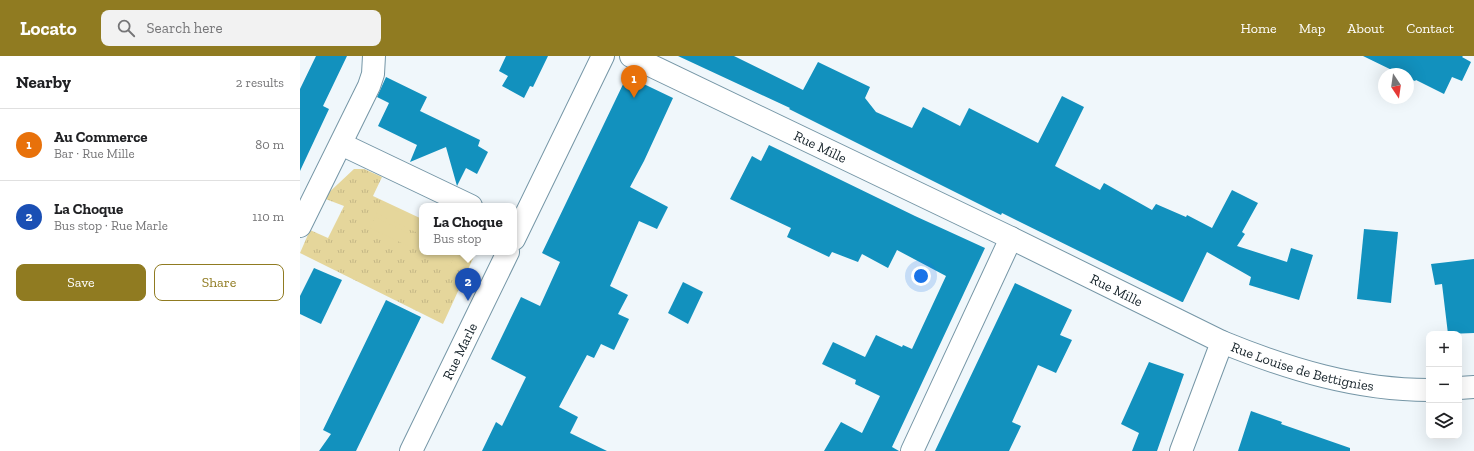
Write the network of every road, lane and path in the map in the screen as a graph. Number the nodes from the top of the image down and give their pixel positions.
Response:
1 (374, 56) edge
2 (603, 56) edge
3 (631, 56) edge
4 (341, 144) junction
5 (465, 203) edge
6 (300, 226) edge
7 (517, 229) edge
8 (1011, 238) junction
9 (507, 255) edge
10 (1222, 342) junction
11 (1474, 387) edge
12 (1462, 388) edge
13 (1426, 390) edge
14 (411, 451) edge
15 (912, 451) edge
16 (1181, 451) edge

1 - 4 street
2 - 7 street
3 - 8 street, Rue Mille
4 - 5 street
4 - 6 street
8 - 10 street, Rue Mille
8 - 15 street
9 - 14 street, Rue Marle
10 - 13 street, Rue Louise de Bettignies
10 - 16 street, Rue Louise de Bettignies
11 - 12 street

